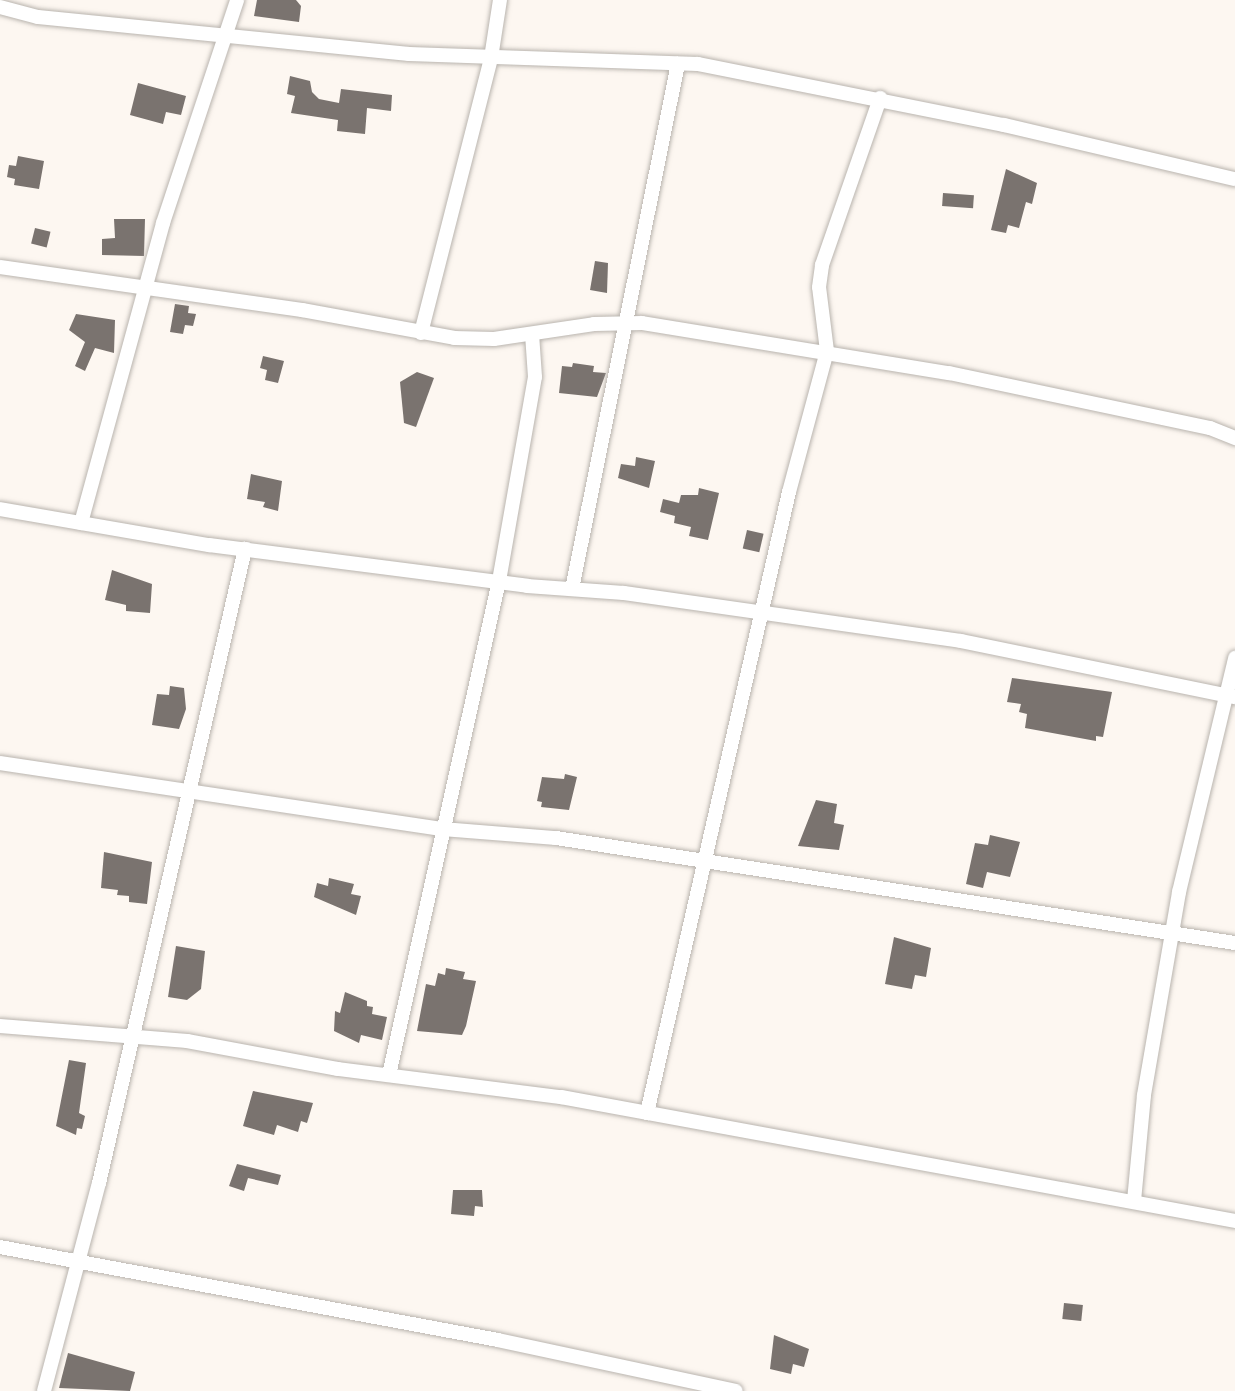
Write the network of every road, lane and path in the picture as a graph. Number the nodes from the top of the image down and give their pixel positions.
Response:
1 (237, 0) edge
2 (500, 0) edge
3 (0, 8) edge
4 (227, 34) junction
5 (491, 58) junction
6 (678, 64) junction
7 (880, 98) junction
8 (1235, 179) edge
9 (0, 267) edge
10 (145, 287) junction
11 (625, 322) junction
12 (421, 334) junction
13 (532, 334) junction
14 (827, 351) junction
15 (1235, 438) edge
16 (0, 509) edge
17 (81, 523) junction
18 (245, 549) junction
19 (499, 581) junction
20 (572, 589) junction
21 (764, 615) junction
22 (1235, 658) edge
23 (1232, 697) edge
24 (0, 763) edge
25 (193, 791) junction
26 (443, 829) junction
27 (705, 864) junction
28 (1173, 931) junction
29 (1235, 943) edge
30 (0, 1026) edge
31 (132, 1037) junction
32 (389, 1075) junction
33 (647, 1113) junction
34 (1134, 1201) junction
35 (1235, 1221) edge
36 (0, 1247) edge
37 (77, 1264) junction
38 (44, 1391) edge
39 (736, 1391) edge

1 - 4 street
2 - 5 street
3 - 4 street
4 - 5 street
4 - 10 street
5 - 6 street
5 - 12 street
6 - 7 street
6 - 11 street
7 - 8 street
7 - 14 street
9 - 10 street
10 - 12 street
10 - 17 street
11 - 13 street
11 - 14 street
11 - 20 street
12 - 13 street
13 - 19 street
14 - 15 street
14 - 21 street
16 - 17 street
17 - 18 street
18 - 19 street
18 - 25 street
19 - 20 street
19 - 26 street
20 - 21 street
21 - 23 street
21 - 27 street
22 - 23 street
23 - 28 street
24 - 25 street
25 - 26 street
25 - 31 street
26 - 27 street
26 - 32 street
27 - 28 street
27 - 33 street
28 - 29 street
28 - 34 street
30 - 31 street
31 - 32 street
31 - 37 street
32 - 33 street
33 - 34 street
34 - 35 street
36 - 37 street
37 - 38 street
37 - 39 street

